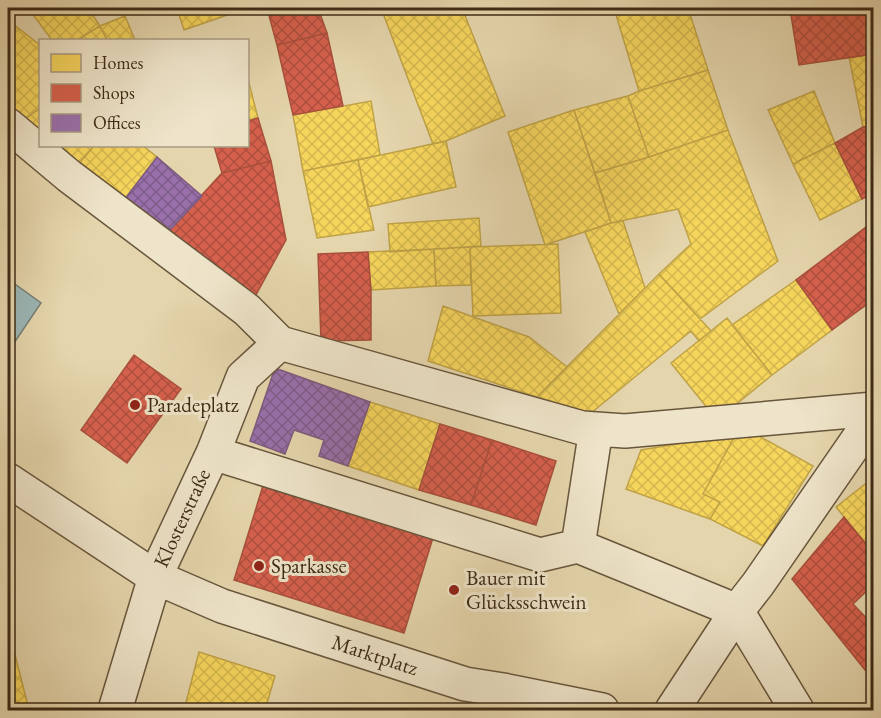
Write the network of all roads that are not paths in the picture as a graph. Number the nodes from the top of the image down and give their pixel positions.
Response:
1 (8, 125) edge
2 (280, 343) junction
3 (873, 409) edge
4 (873, 417) edge
5 (596, 429) junction
6 (213, 453) junction
7 (8, 480) edge
8 (578, 546) junction
9 (155, 577) junction
10 (737, 611) junction
11 (463, 697) edge
12 (115, 711) edge
13 (602, 711) edge
14 (672, 711) edge
15 (796, 711) edge

1 - 2 street
2 - 5 street
2 - 6 street, Klosterstraße
3 - 5 street
4 - 10 street
5 - 8 street
6 - 8 street
6 - 9 street, Klosterstraße
7 - 9 street
8 - 10 street
9 - 11 street, Marktplatz
9 - 12 street, Klosterstraße
10 - 14 street
10 - 15 street
11 - 13 street, Marktplatz

